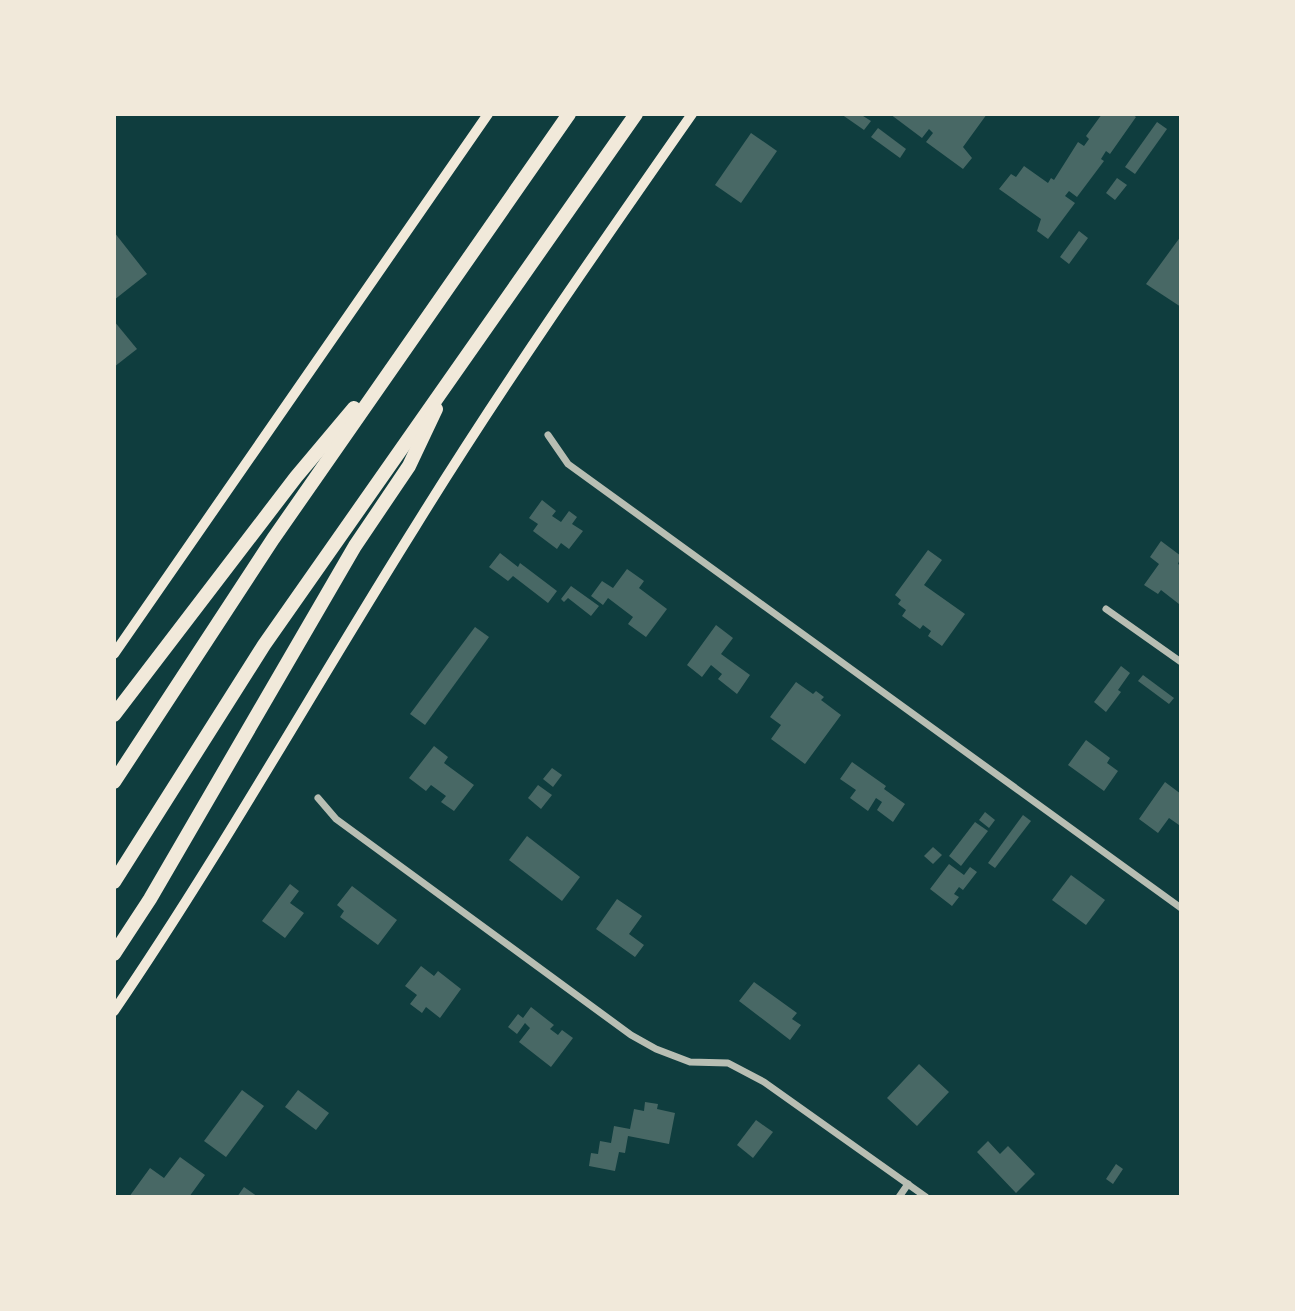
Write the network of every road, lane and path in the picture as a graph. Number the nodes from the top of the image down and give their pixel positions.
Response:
1 (488, 114) edge
2 (569, 114) edge
3 (636, 114) edge
4 (692, 114) edge
5 (416, 333) junction
6 (453, 373) junction
7 (548, 435) dead end
8 (1106, 609) dead end
9 (114, 654) edge
10 (1181, 662) edge
11 (114, 715) edge
12 (114, 782) edge
13 (318, 798) dead end
14 (114, 882) edge
15 (1181, 908) edge
16 (114, 954) edge
17 (114, 1011) edge
18 (908, 1184) junction
19 (899, 1197) edge
20 (926, 1197) edge

1 - 9 main road
2 - 5 highway
3 - 6 highway
4 - 17 main road
5 - 11 highway
5 - 12 highway
6 - 14 highway
6 - 16 highway
7 - 15 street
8 - 10 street
13 - 18 street
18 - 19 street
18 - 20 street

